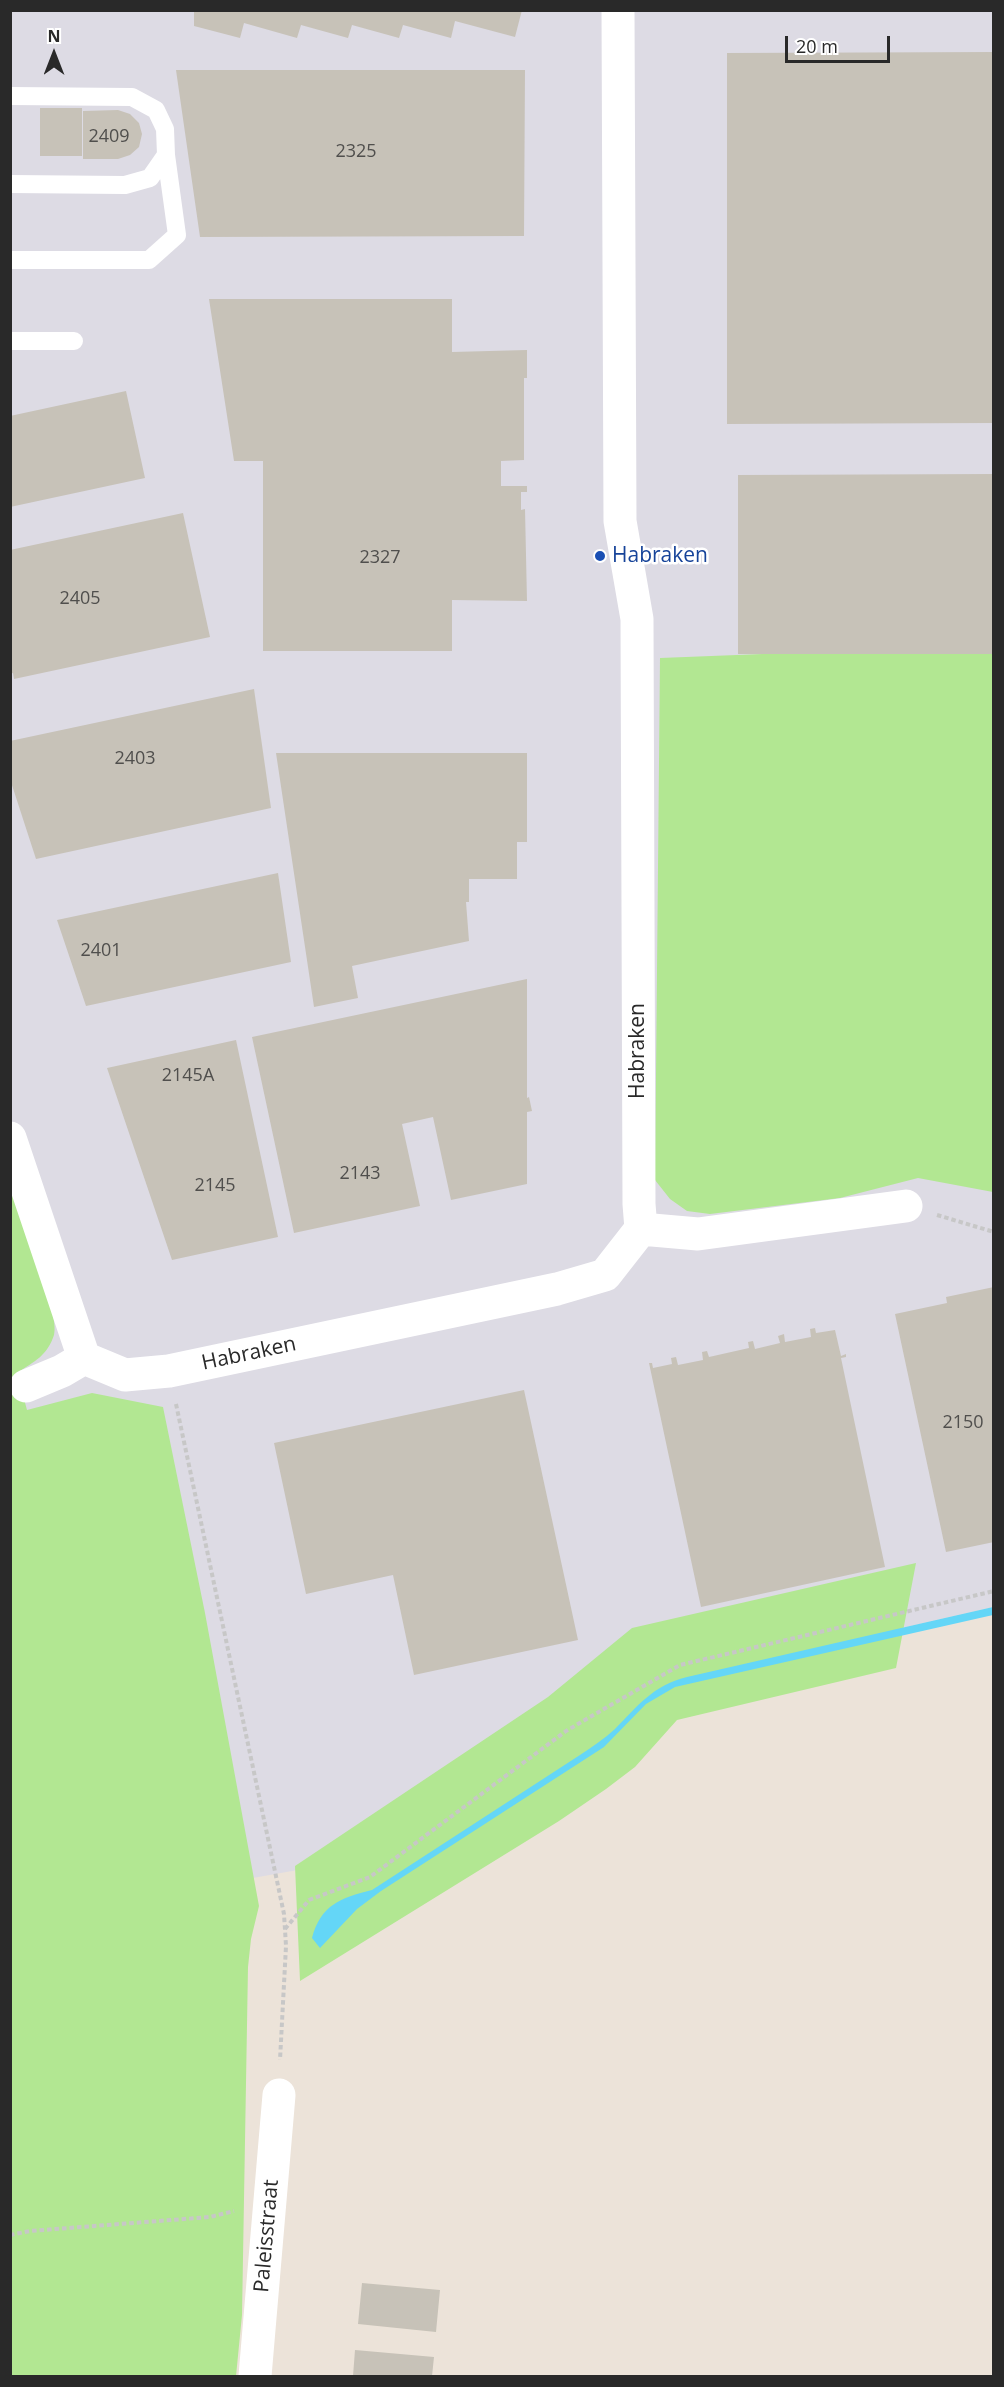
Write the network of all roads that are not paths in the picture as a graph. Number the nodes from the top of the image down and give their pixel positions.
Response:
1 (618, 10) edge
2 (10, 96) edge
3 (166, 155) junction
4 (10, 184) edge
5 (10, 260) edge
6 (10, 341) edge
7 (74, 341) dead end
8 (10, 1138) edge
9 (906, 1206) road end
10 (641, 1229) junction
11 (84, 1358) junction
12 (26, 1386) dead end
13 (279, 2095) road end
14 (255, 2376) edge

1 - 10 street, Habraken
2 - 3 lane
3 - 4 lane
3 - 5 lane
6 - 7 lane
8 - 11 street
9 - 10 street
10 - 11 street, Habraken
11 - 12 street
13 - 14 street, Paleisstraat

